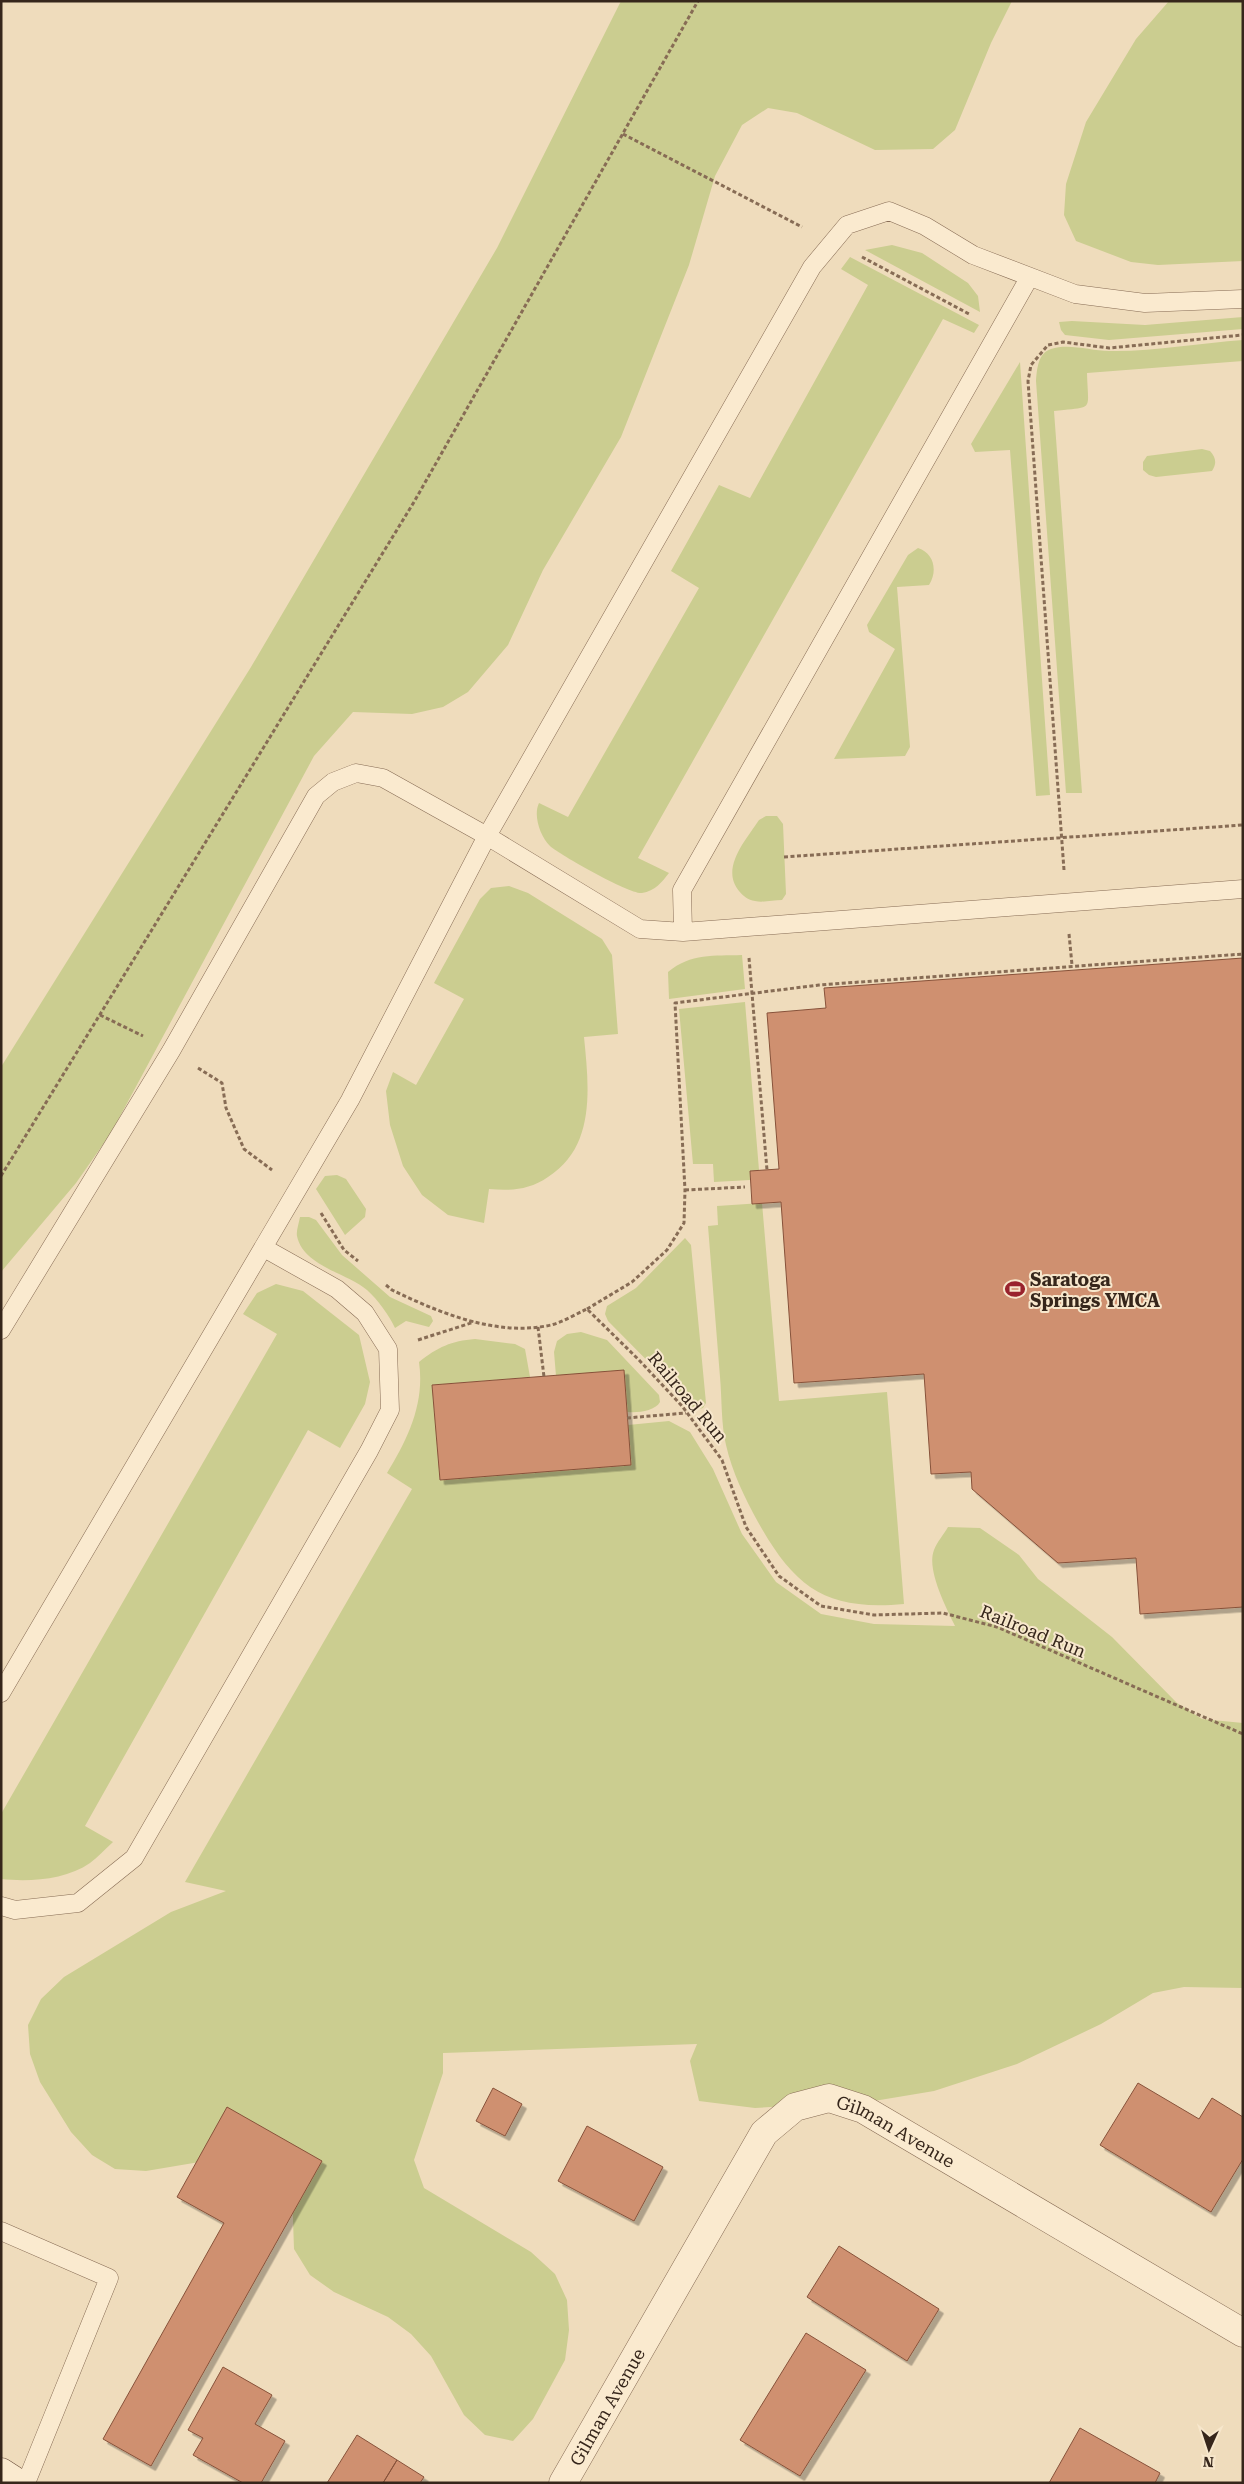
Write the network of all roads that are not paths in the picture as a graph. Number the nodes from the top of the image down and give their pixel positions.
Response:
1 (1029, 278) junction
2 (1243, 299) edge
3 (487, 836) junction
4 (1243, 889) edge
5 (683, 932) junction
6 (264, 1248) junction
7 (1, 1330) edge
8 (1, 1693) edge
9 (1, 1906) edge
10 (1, 2231) edge
11 (1243, 2333) edge
12 (1, 2473) edge
13 (18, 2483) edge
14 (26, 2483) edge
15 (563, 2483) edge

1 - 2 lane
1 - 3 lane
1 - 5 lane
3 - 5 lane
3 - 6 lane
3 - 7 lane
4 - 5 lane
6 - 8 lane
6 - 9 lane
10 - 14 lane
11 - 15 street, Gilman Avenue
12 - 13 street

